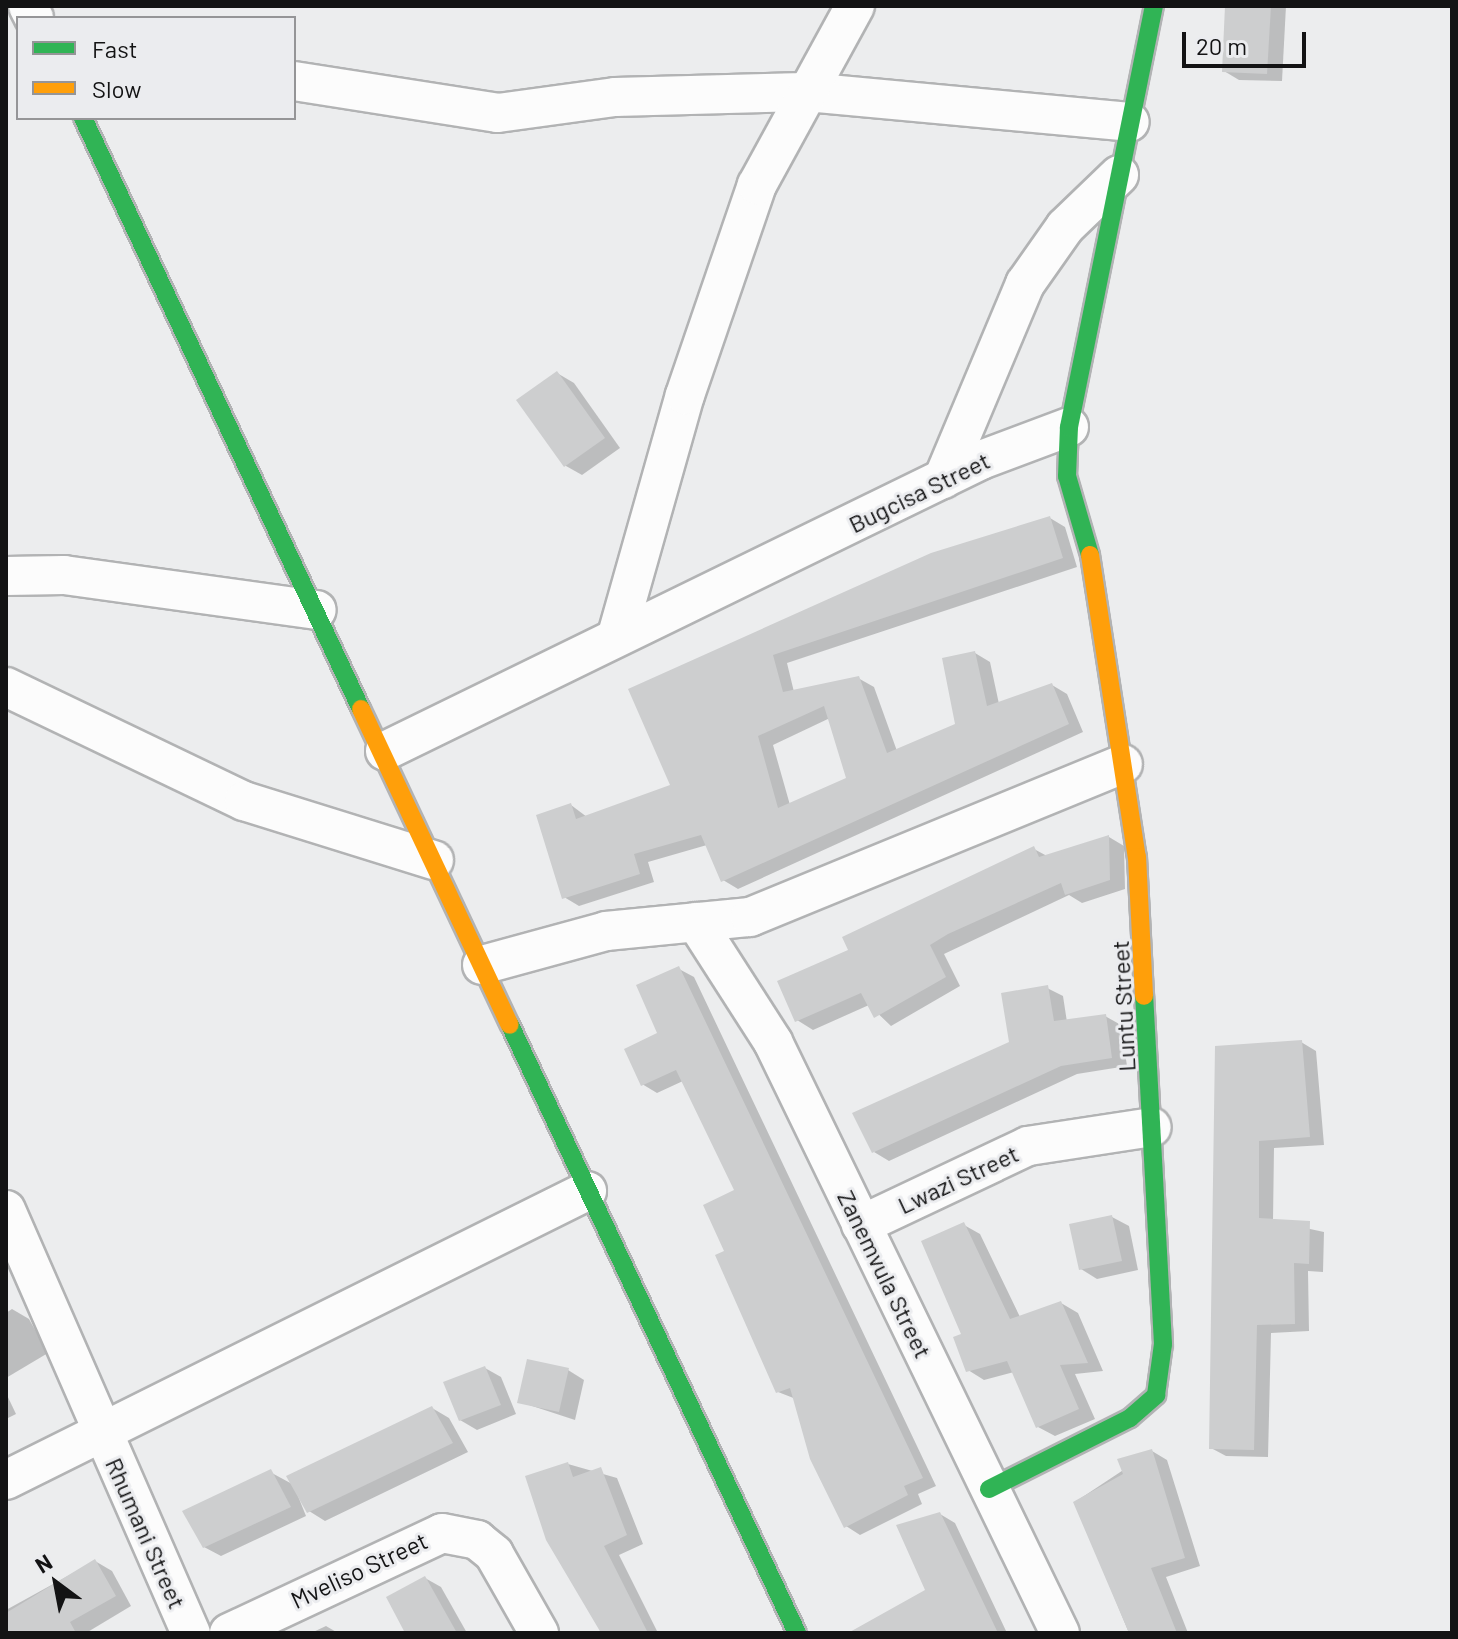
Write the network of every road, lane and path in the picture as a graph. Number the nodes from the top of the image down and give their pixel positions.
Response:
1 (855, 6) edge
2 (1154, 6) edge
3 (296, 81) edge
4 (807, 92) junction
5 (84, 120) edge
6 (1130, 122) junction
7 (1119, 175) junction
8 (1069, 427) junction
9 (943, 479) junction
10 (6, 576) edge
11 (317, 610) junction
12 (617, 635) junction
13 (6, 687) edge
14 (385, 751) junction
15 (1123, 764) junction
16 (434, 860) junction
17 (696, 922) junction
18 (482, 965) junction
19 (1152, 1127) junction
20 (587, 1191) junction
21 (6, 1210) edge
22 (861, 1225) junction
23 (14, 1250) edge
24 (102, 1433) junction
25 (6, 1480) edge
26 (989, 1489) junction
27 (191, 1633) edge
28 (229, 1633) edge
29 (539, 1633) edge
30 (797, 1633) edge
31 (1060, 1633) edge

1 - 4 street
2 - 6 street
3 - 4 street
4 - 6 street
4 - 12 street
5 - 11 street
6 - 7 street
7 - 8 street
7 - 9 street
8 - 9 street, Bugcisa Street
8 - 15 street, Luntu Street
9 - 12 street, Bugcisa Street
10 - 11 street
11 - 14 street
12 - 14 street, Bugcisa Street
13 - 16 street
14 - 16 street
15 - 17 street
15 - 19 street, Luntu Street
16 - 18 street
17 - 18 street
17 - 22 street, Zanemvula Street
18 - 20 street
19 - 22 street, Lwazi Street
19 - 26 street, Luntu Street
20 - 24 street
20 - 30 street
21 - 23 street, Rhumani Street
22 - 26 street, Zanemvula Street
23 - 24 street, Rhumani Street
24 - 25 street
24 - 27 street, Rhumani Street
26 - 31 street, Zanemvula Street
28 - 29 street, Mveliso Street

